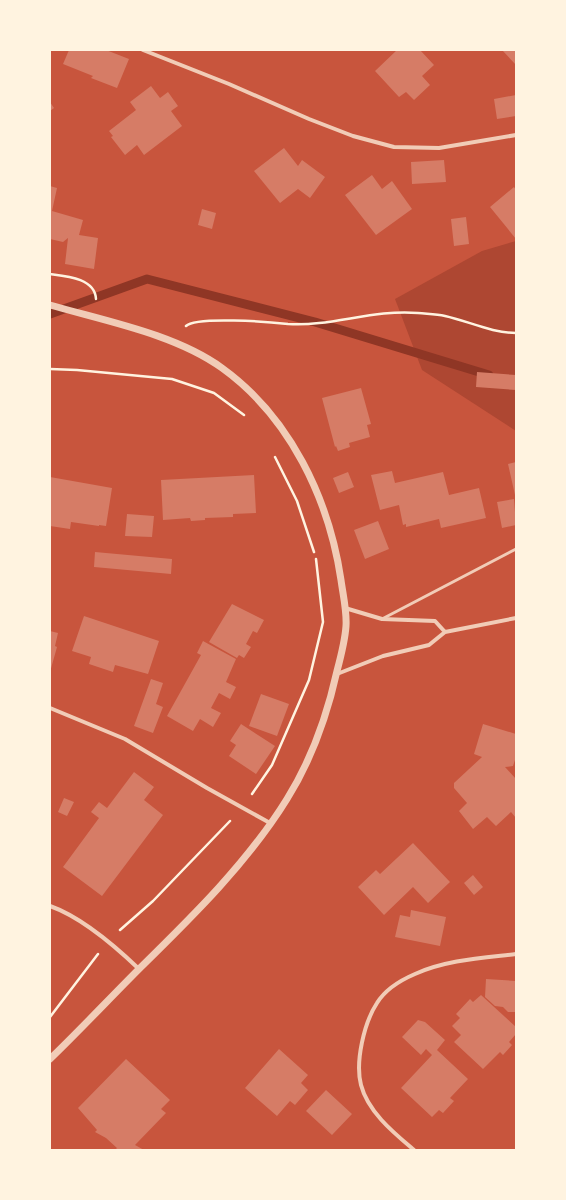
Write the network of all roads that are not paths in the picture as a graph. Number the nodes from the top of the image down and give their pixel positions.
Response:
1 (143, 50) edge
2 (516, 135) edge
3 (50, 305) edge
4 (516, 549) edge
5 (345, 608) junction
6 (516, 618) edge
7 (382, 619) junction
8 (445, 632) junction
9 (337, 674) junction
10 (50, 708) edge
11 (270, 823) junction
12 (50, 906) edge
13 (516, 954) edge
14 (139, 969) junction
15 (50, 1059) edge
16 (414, 1150) edge

1 - 2 street
3 - 5 street
4 - 7 lane
5 - 7 street
5 - 9 street
6 - 8 street
7 - 8 street
8 - 9 street
9 - 11 street
10 - 11 street
11 - 14 street
12 - 14 street
13 - 16 street
14 - 15 street

